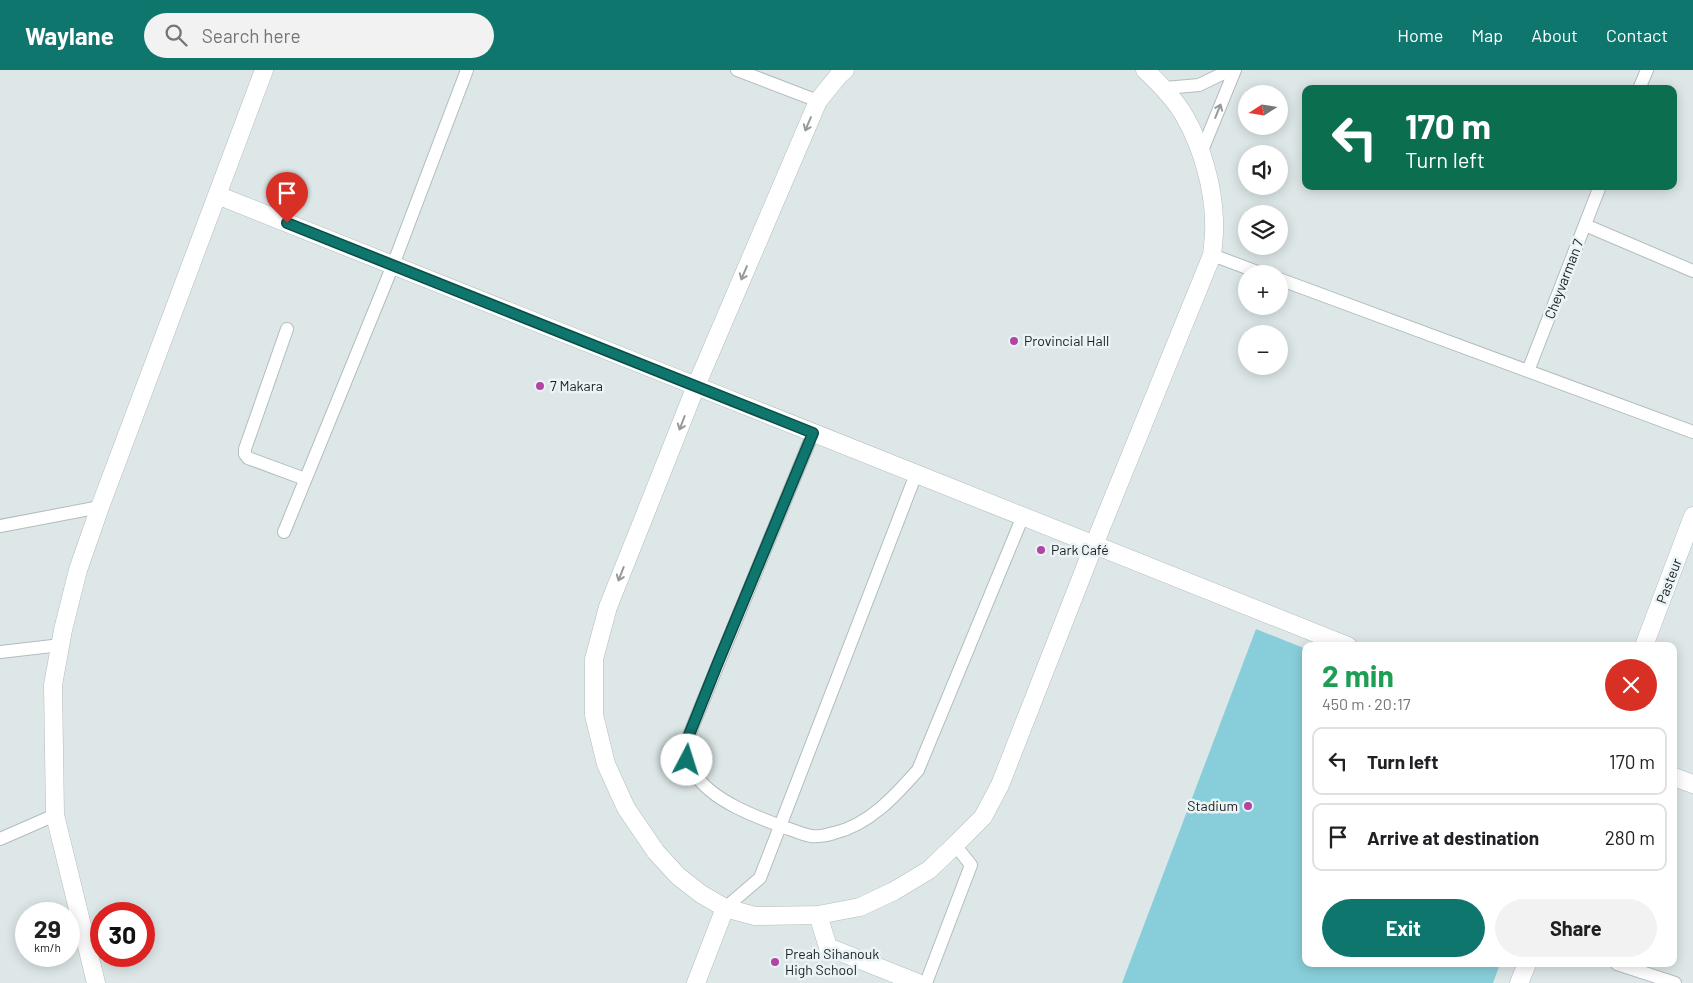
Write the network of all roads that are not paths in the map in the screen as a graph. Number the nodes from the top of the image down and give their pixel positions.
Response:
1 (264, 70) edge
2 (467, 70) edge
3 (737, 70) edge
4 (845, 70) edge
5 (1146, 70) edge
6 (1230, 70) edge
7 (1235, 70) edge
8 (1647, 70) edge
9 (1641, 85) edge
10 (1165, 88) junction
11 (818, 101) junction
12 (1201, 153) junction
13 (1598, 190) edge
14 (217, 195) junction
15 (1585, 225) junction
16 (1212, 255) junction
17 (393, 265) junction
18 (1239, 265) edge
19 (1693, 271) edge
20 (1288, 283) edge
21 (287, 329) dead end
22 (1528, 371) junction
23 (696, 386) junction
24 (1693, 432) edge
25 (813, 433) junction
26 (916, 474) junction
27 (305, 480) junction
28 (100, 507) junction
29 (1023, 516) junction
30 (1693, 516) edge
31 (0, 526) edge
32 (284, 532) dead end
33 (1094, 545) junction
34 (1338, 642) edge
35 (1646, 642) edge
36 (60, 645) junction
37 (0, 652) edge
38 (1677, 777) edge
39 (1693, 784) edge
40 (54, 815) junction
41 (781, 826) junction
42 (0, 839) edge
43 (956, 845) junction
44 (725, 908) junction
45 (818, 915) junction
46 (1525, 967) edge
47 (1626, 967) edge
48 (96, 983) edge
49 (696, 983) edge
50 (918, 983) edge
51 (926, 983) edge
52 (1519, 983) edge
53 (1675, 983) edge

1 - 14 street
2 - 17 street
3 - 11 street
4 - 11 street
5 - 10 street
6 - 10 street
12 -> 7 street
8 - 9 street
10 - 12 street
11 -> 23 street
12 - 16 street
13 - 15 street, Cheyvarman 7
14 - 17 street
14 - 28 street
15 - 19 street
15 - 22 street, Cheyvarman 7
16 - 18 street
16 - 33 street
17 - 23 street
17 - 27 street
20 - 22 street
21 - 27 street
22 - 24 street
23 - 25 street
23 -> 44 street
25 - 26 street
25 - 41 street
26 - 29 street
26 - 41 street
27 - 32 street
28 - 31 street
28 - 36 street
29 - 33 street
29 - 41 street
30 - 35 street, Pasteur
33 - 34 street
33 - 43 street
36 - 37 street
36 - 40 street
38 - 39 street
40 - 42 street
40 - 48 street
41 - 44 street
43 - 45 street
43 - 51 street
44 - 45 street
44 - 49 street
45 - 50 street
46 - 52 street
47 - 53 street

